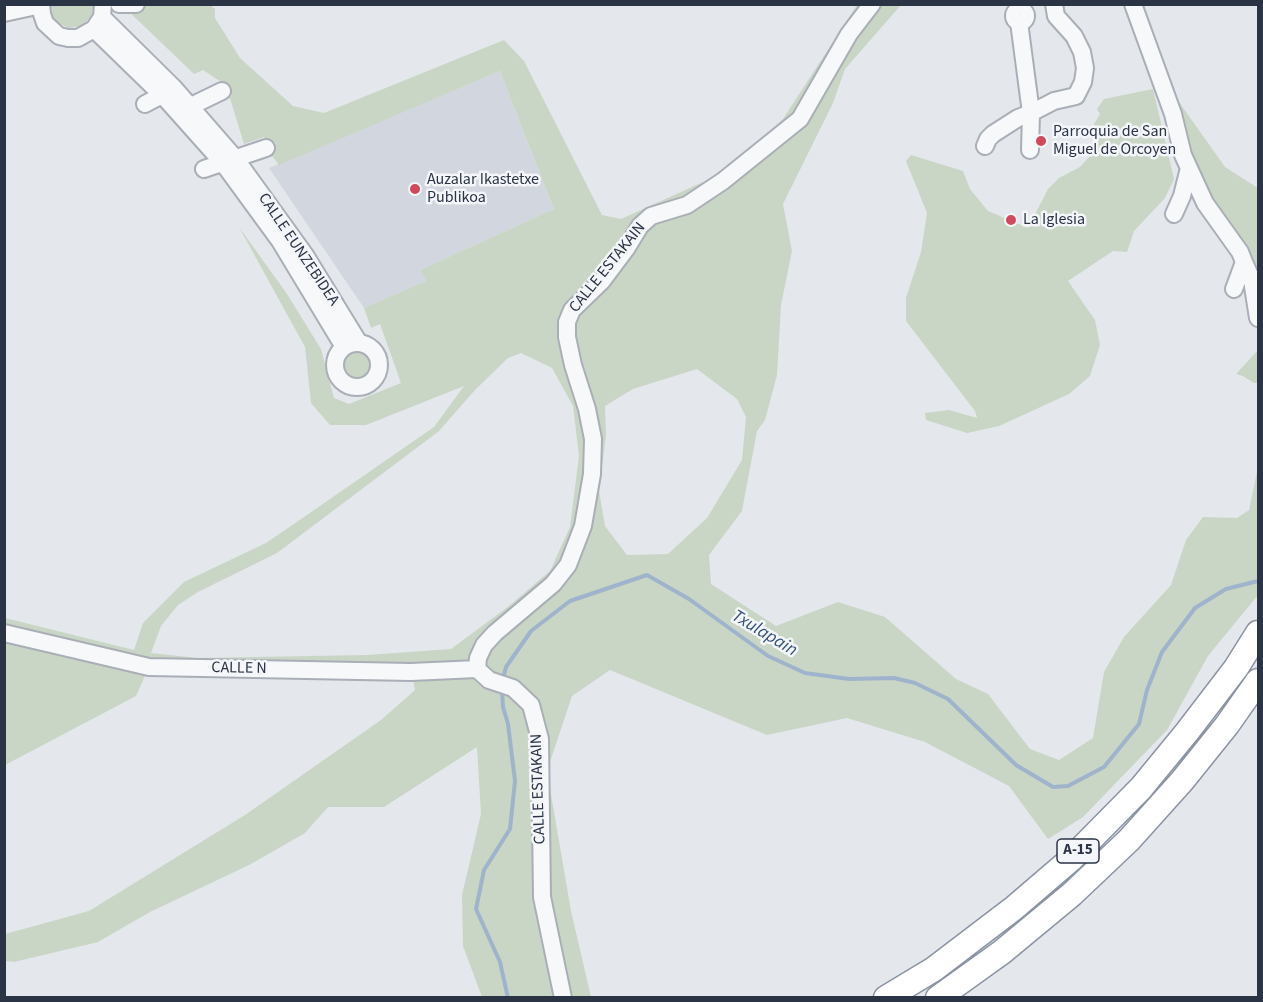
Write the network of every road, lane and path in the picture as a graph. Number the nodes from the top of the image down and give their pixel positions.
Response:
1 (119, 4) edge
2 (136, 4) edge
3 (872, 4) edge
4 (1046, 4) edge
5 (1054, 4) edge
6 (1133, 4) edge
7 (41, 5) edge
8 (1020, 12) edge
9 (4, 13) edge
10 (100, 17) edge
11 (222, 91) dead end
12 (162, 94) junction
13 (145, 104) dead end
14 (191, 106) junction
15 (1031, 113) junction
16 (984, 146) dead end
17 (266, 148) dead end
18 (1030, 150) dead end
19 (229, 161) junction
20 (1189, 168) junction
21 (204, 169) dead end
22 (1174, 214) dead end
23 (1244, 262) junction
24 (1234, 289) dead end
25 (1258, 318) edge
26 (352, 345) dead end
27 (4, 633) edge
28 (1258, 633) edge
29 (483, 674) junction
30 (1258, 681) edge
31 (563, 998) edge
32 (886, 998) edge
33 (938, 998) edge

1 - 2 street
3 - 29 street, CALLE ESTAKAIN
4 - 8 street
5 - 15 street
6 - 20 street
7 - 9 street
7 - 10 street
8 - 15 street
10 - 12 street, CALLE EUNZEBIDEA
10 - 14 street, CALLE EUNZEBIDEA
11 - 14 street
12 - 13 street
12 - 19 street, CALLE EUNZEBIDEA
14 - 19 street, CALLE EUNZEBIDEA
15 - 16 street
15 - 18 street
17 - 19 street
19 - 21 street
19 - 26 street, CALLE EUNZEBIDEA
20 - 22 street
20 - 23 street
23 - 24 street
23 - 25 street
27 - 29 street, CALLE N
28 - 32 highway, A-15
29 - 31 street, CALLE ESTAKAIN
30 - 33 highway, A-15

